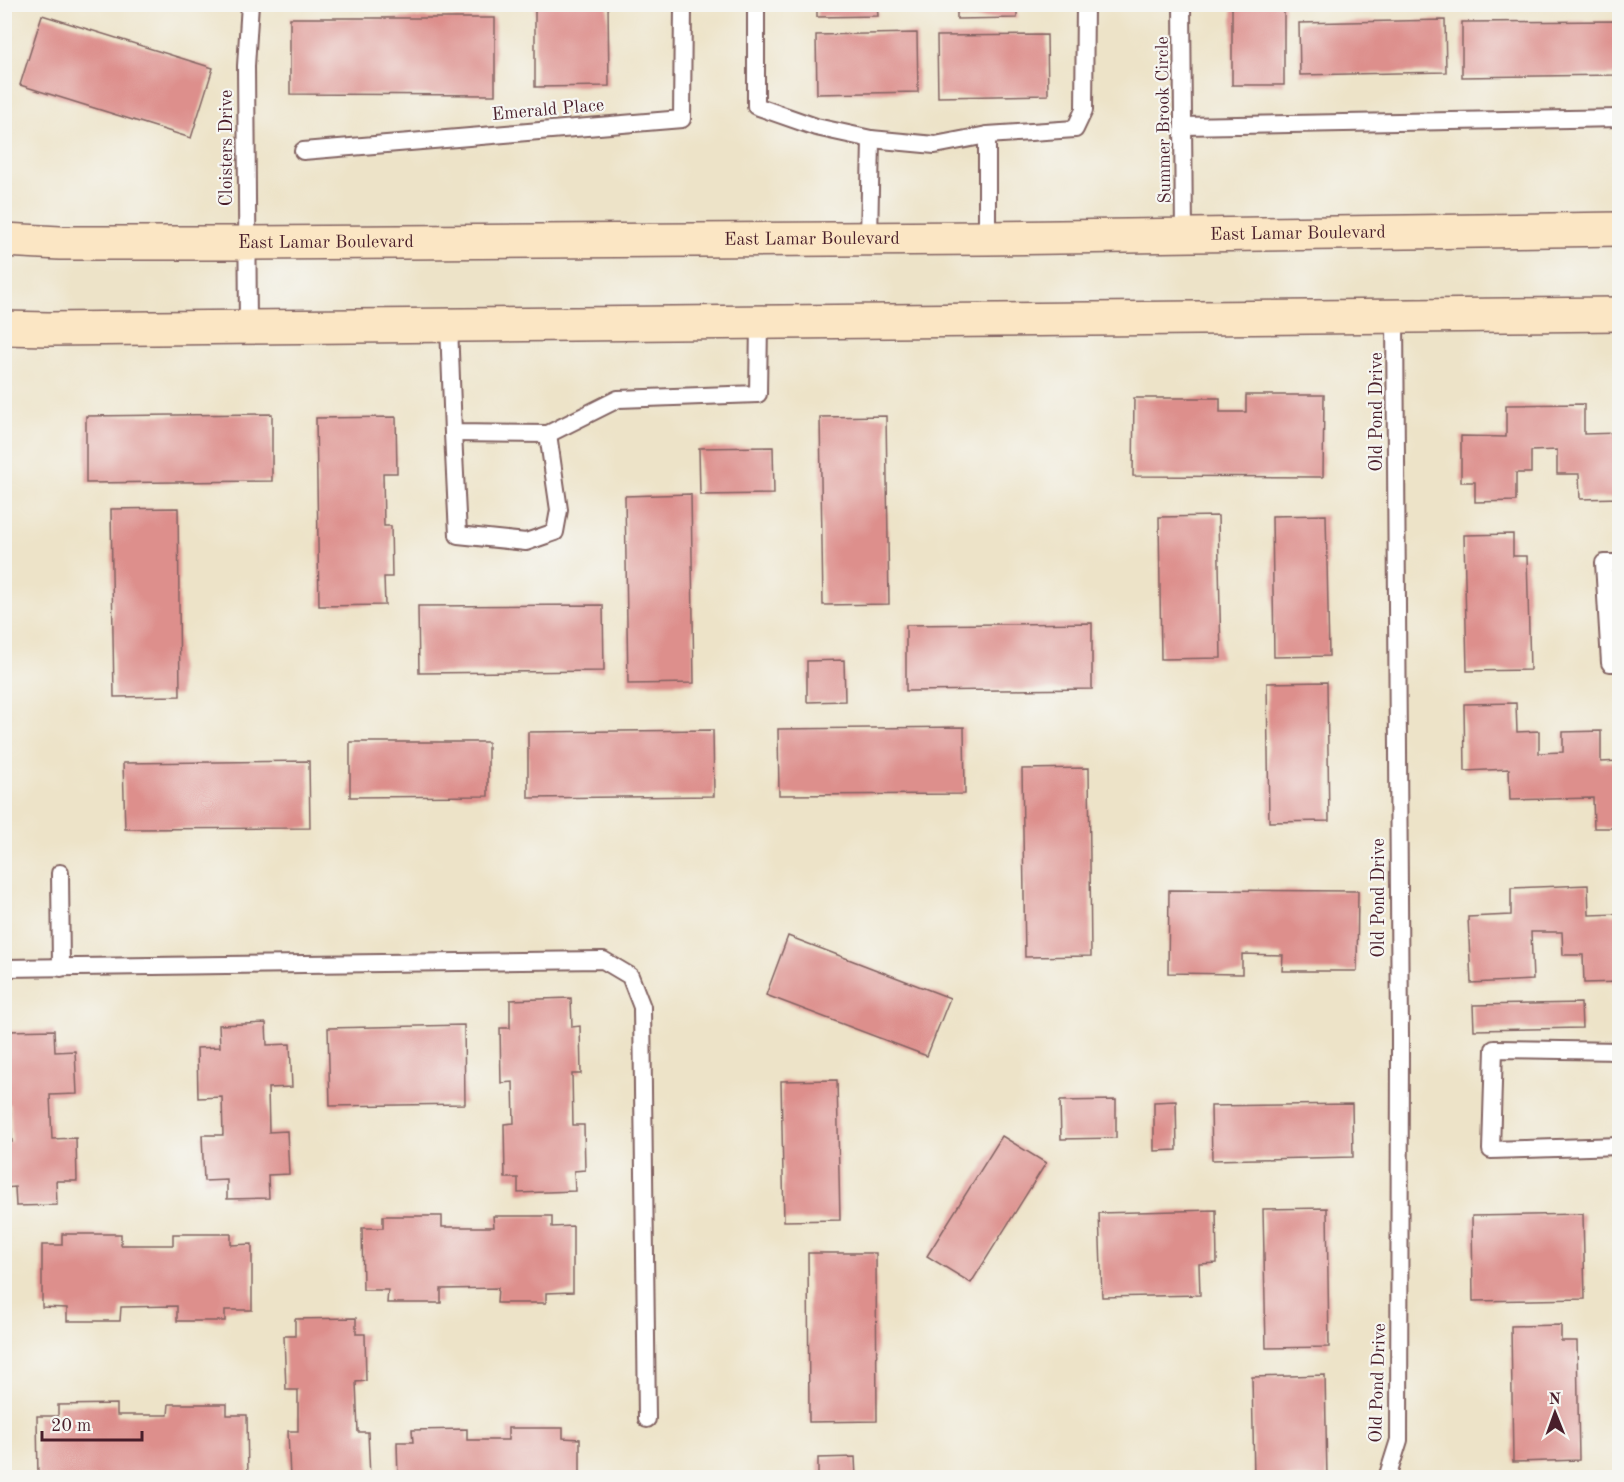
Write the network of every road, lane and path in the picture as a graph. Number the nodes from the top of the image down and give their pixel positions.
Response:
1 (250, 4) edge
2 (683, 4) edge
3 (756, 4) edge
4 (1085, 4) edge
5 (1182, 4) edge
6 (1620, 118) edge
7 (1183, 126) junction
8 (987, 135) junction
9 (871, 139) junction
10 (303, 151) dead end
11 (1620, 229) edge
12 (1184, 236) junction
13 (987, 238) junction
14 (869, 239) junction
15 (4, 240) edge
16 (247, 243) junction
17 (1620, 314) edge
18 (1395, 316) junction
19 (759, 322) junction
20 (448, 325) junction
21 (248, 327) junction
22 (4, 328) edge
23 (453, 433) junction
24 (548, 434) junction
25 (1620, 563) edge
26 (1620, 663) edge
27 (60, 873) dead end
28 (61, 968) junction
29 (4, 969) edge
30 (1620, 1050) edge
31 (1620, 1146) edge
32 (647, 1419) dead end
33 (1387, 1478) edge

1 - 16 lane, Cloisters Drive
2 - 10 lane, Emerald Place
3 - 9 lane
4 - 8 lane
5 - 7 lane, Summer Brook Circle
6 - 7 lane
7 - 12 lane, Summer Brook Circle
8 - 9 lane
8 - 13 lane
9 - 14 lane
11 - 12 main road, East Lamar Boulevard
12 - 13 main road, East Lamar Boulevard
13 - 14 main road, East Lamar Boulevard
14 - 16 main road, East Lamar Boulevard
15 - 16 main road, East Lamar Boulevard
16 - 21 lane, Cloisters Drive
17 - 18 main road
18 - 19 main road
18 - 33 lane, Old Pond Drive
19 - 20 main road
19 - 24 lane
20 - 21 main road
20 - 23 lane
21 - 22 main road
23 - 24 lane
23 - 24 lane
25 - 26 lane
27 - 28 lane
28 - 29 lane
28 - 32 lane
30 - 31 lane

